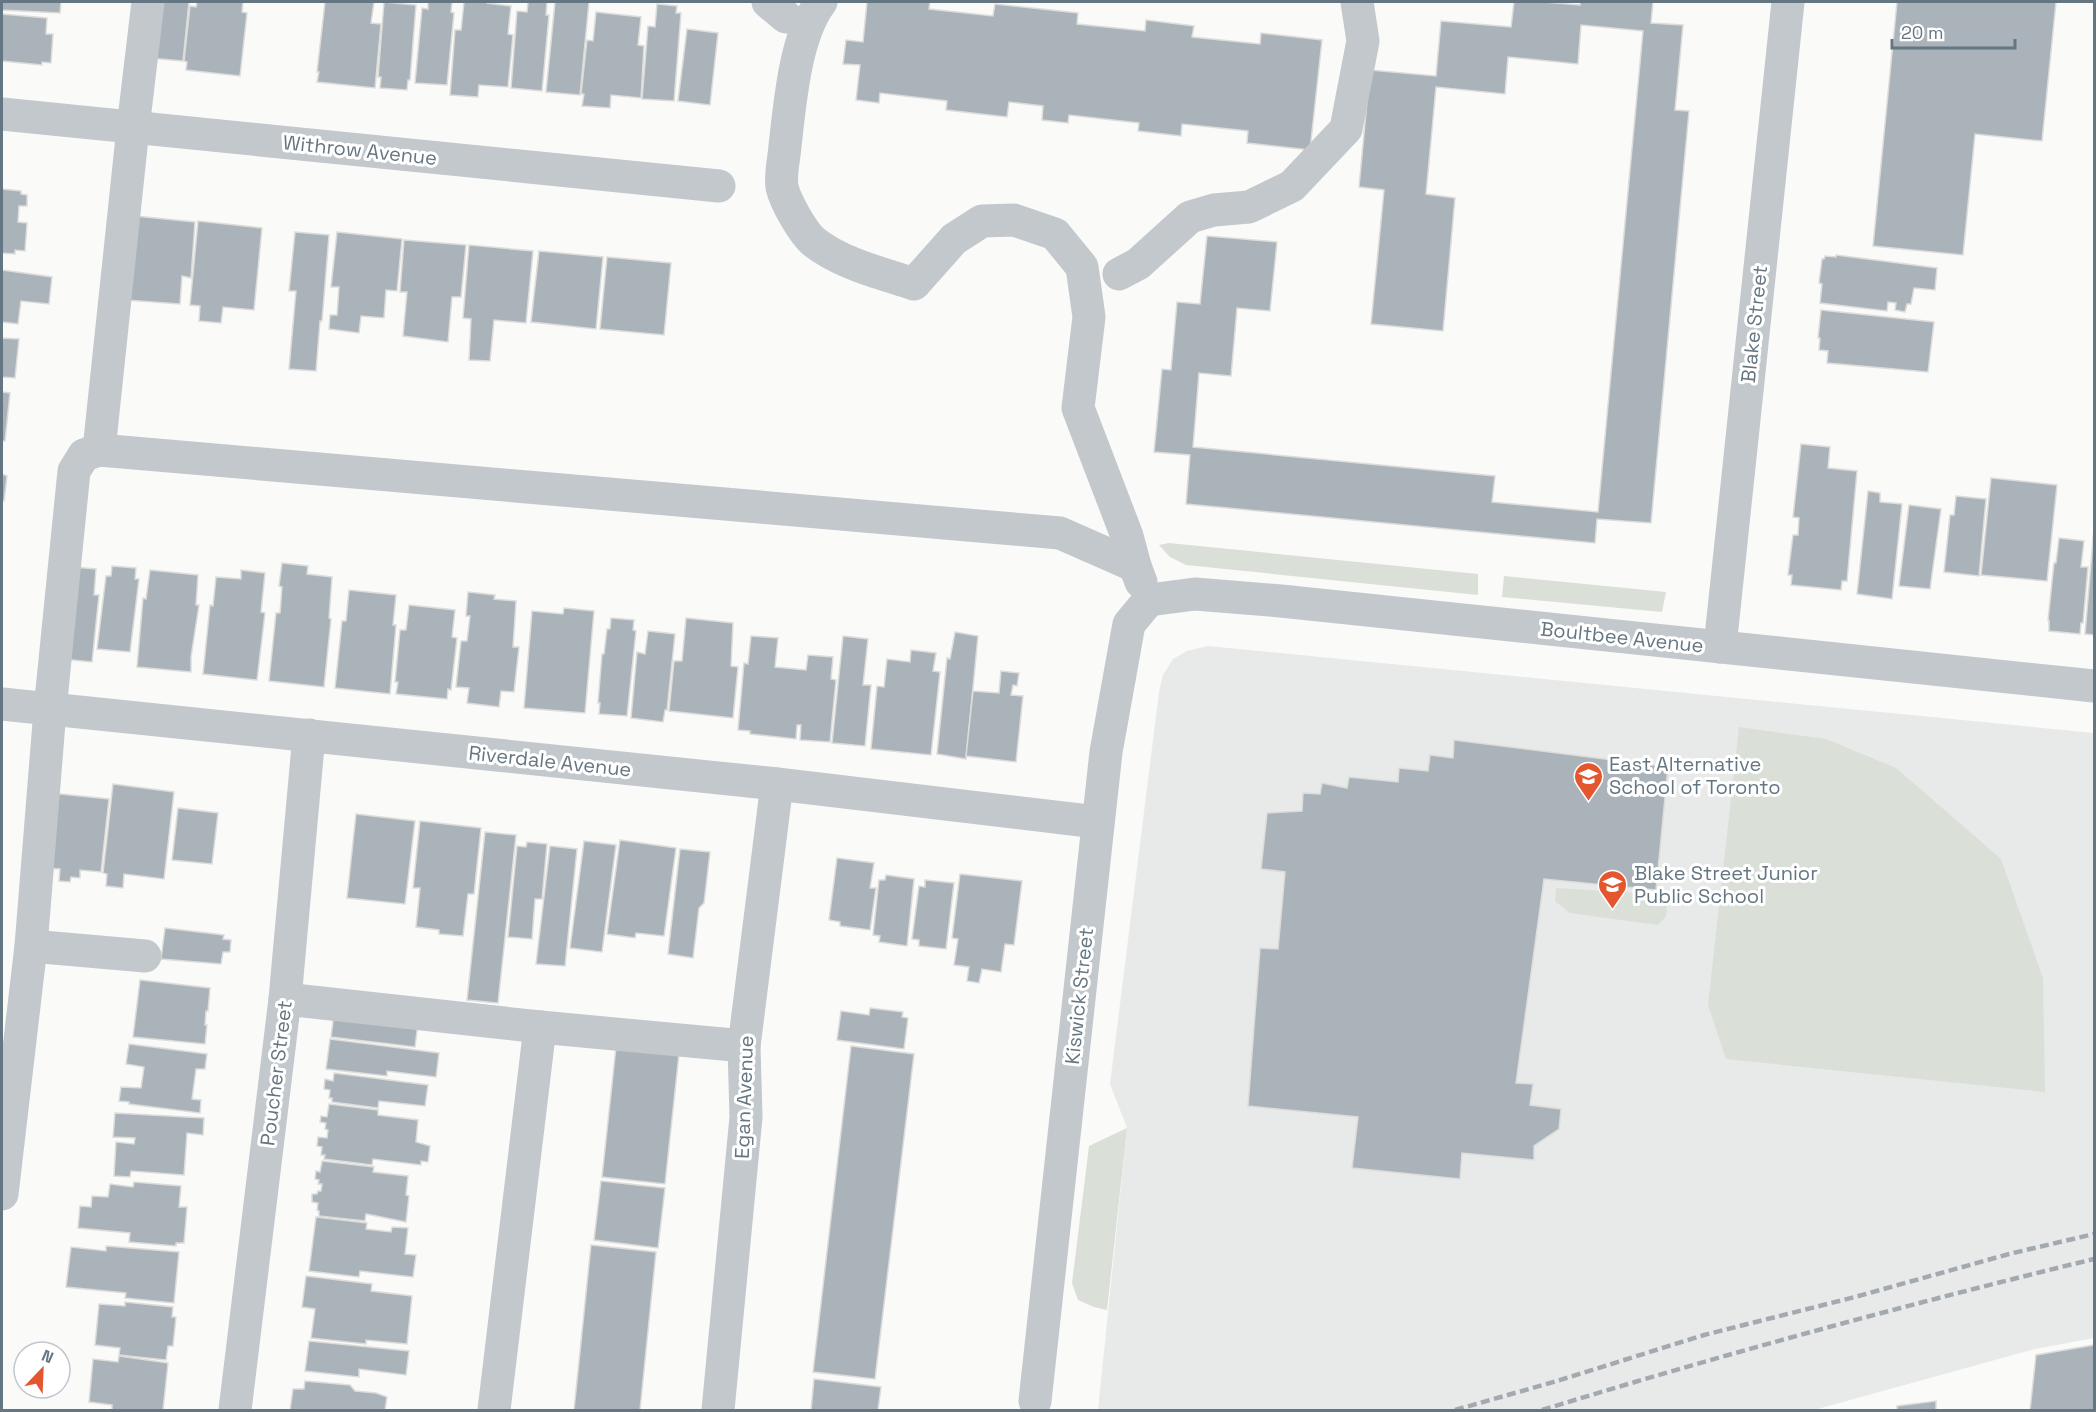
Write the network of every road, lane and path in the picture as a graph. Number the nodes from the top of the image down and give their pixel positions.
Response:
1 (148, 2) edge
2 (821, 2) edge
3 (1357, 2) edge
4 (1788, 2) edge
5 (2, 114) edge
6 (133, 128) junction
7 (719, 186) dead end
8 (1119, 274) dead end
9 (99, 450) junction
10 (1135, 566) junction
11 (1149, 600) junction
12 (1720, 647) junction
13 (2094, 686) edge
14 (2, 704) edge
15 (50, 710) junction
16 (309, 735) junction
17 (777, 784) junction
18 (1098, 822) junction
19 (31, 946) junction
20 (145, 956) dead end
21 (285, 999) junction
22 (540, 1027) junction
23 (744, 1046) junction
24 (2, 1194) edge
25 (1035, 1401) dead end
26 (235, 1410) edge
27 (494, 1410) edge
28 (718, 1410) edge

1 - 6 street
2 - 10 street
3 - 8 street
4 - 12 street, Blake Street
5 - 6 street, Withrow Avenue
6 - 7 street, Withrow Avenue
6 - 9 street
9 - 10 street
9 - 15 street
10 - 11 street
11 - 12 street, Boultbee Avenue
11 - 18 street, Kiswick Street
12 - 13 street, Boultbee Avenue
14 - 15 street, Riverdale Avenue
15 - 16 street, Riverdale Avenue
15 - 19 street
16 - 17 street, Riverdale Avenue
16 - 21 street, Poucher Street
17 - 18 street, Riverdale Avenue
17 - 23 street, Egan Avenue
18 - 25 street, Kiswick Street
19 - 20 street
19 - 24 street
21 - 22 street
21 - 26 street, Poucher Street
22 - 23 street
22 - 27 street
23 - 28 street, Egan Avenue

